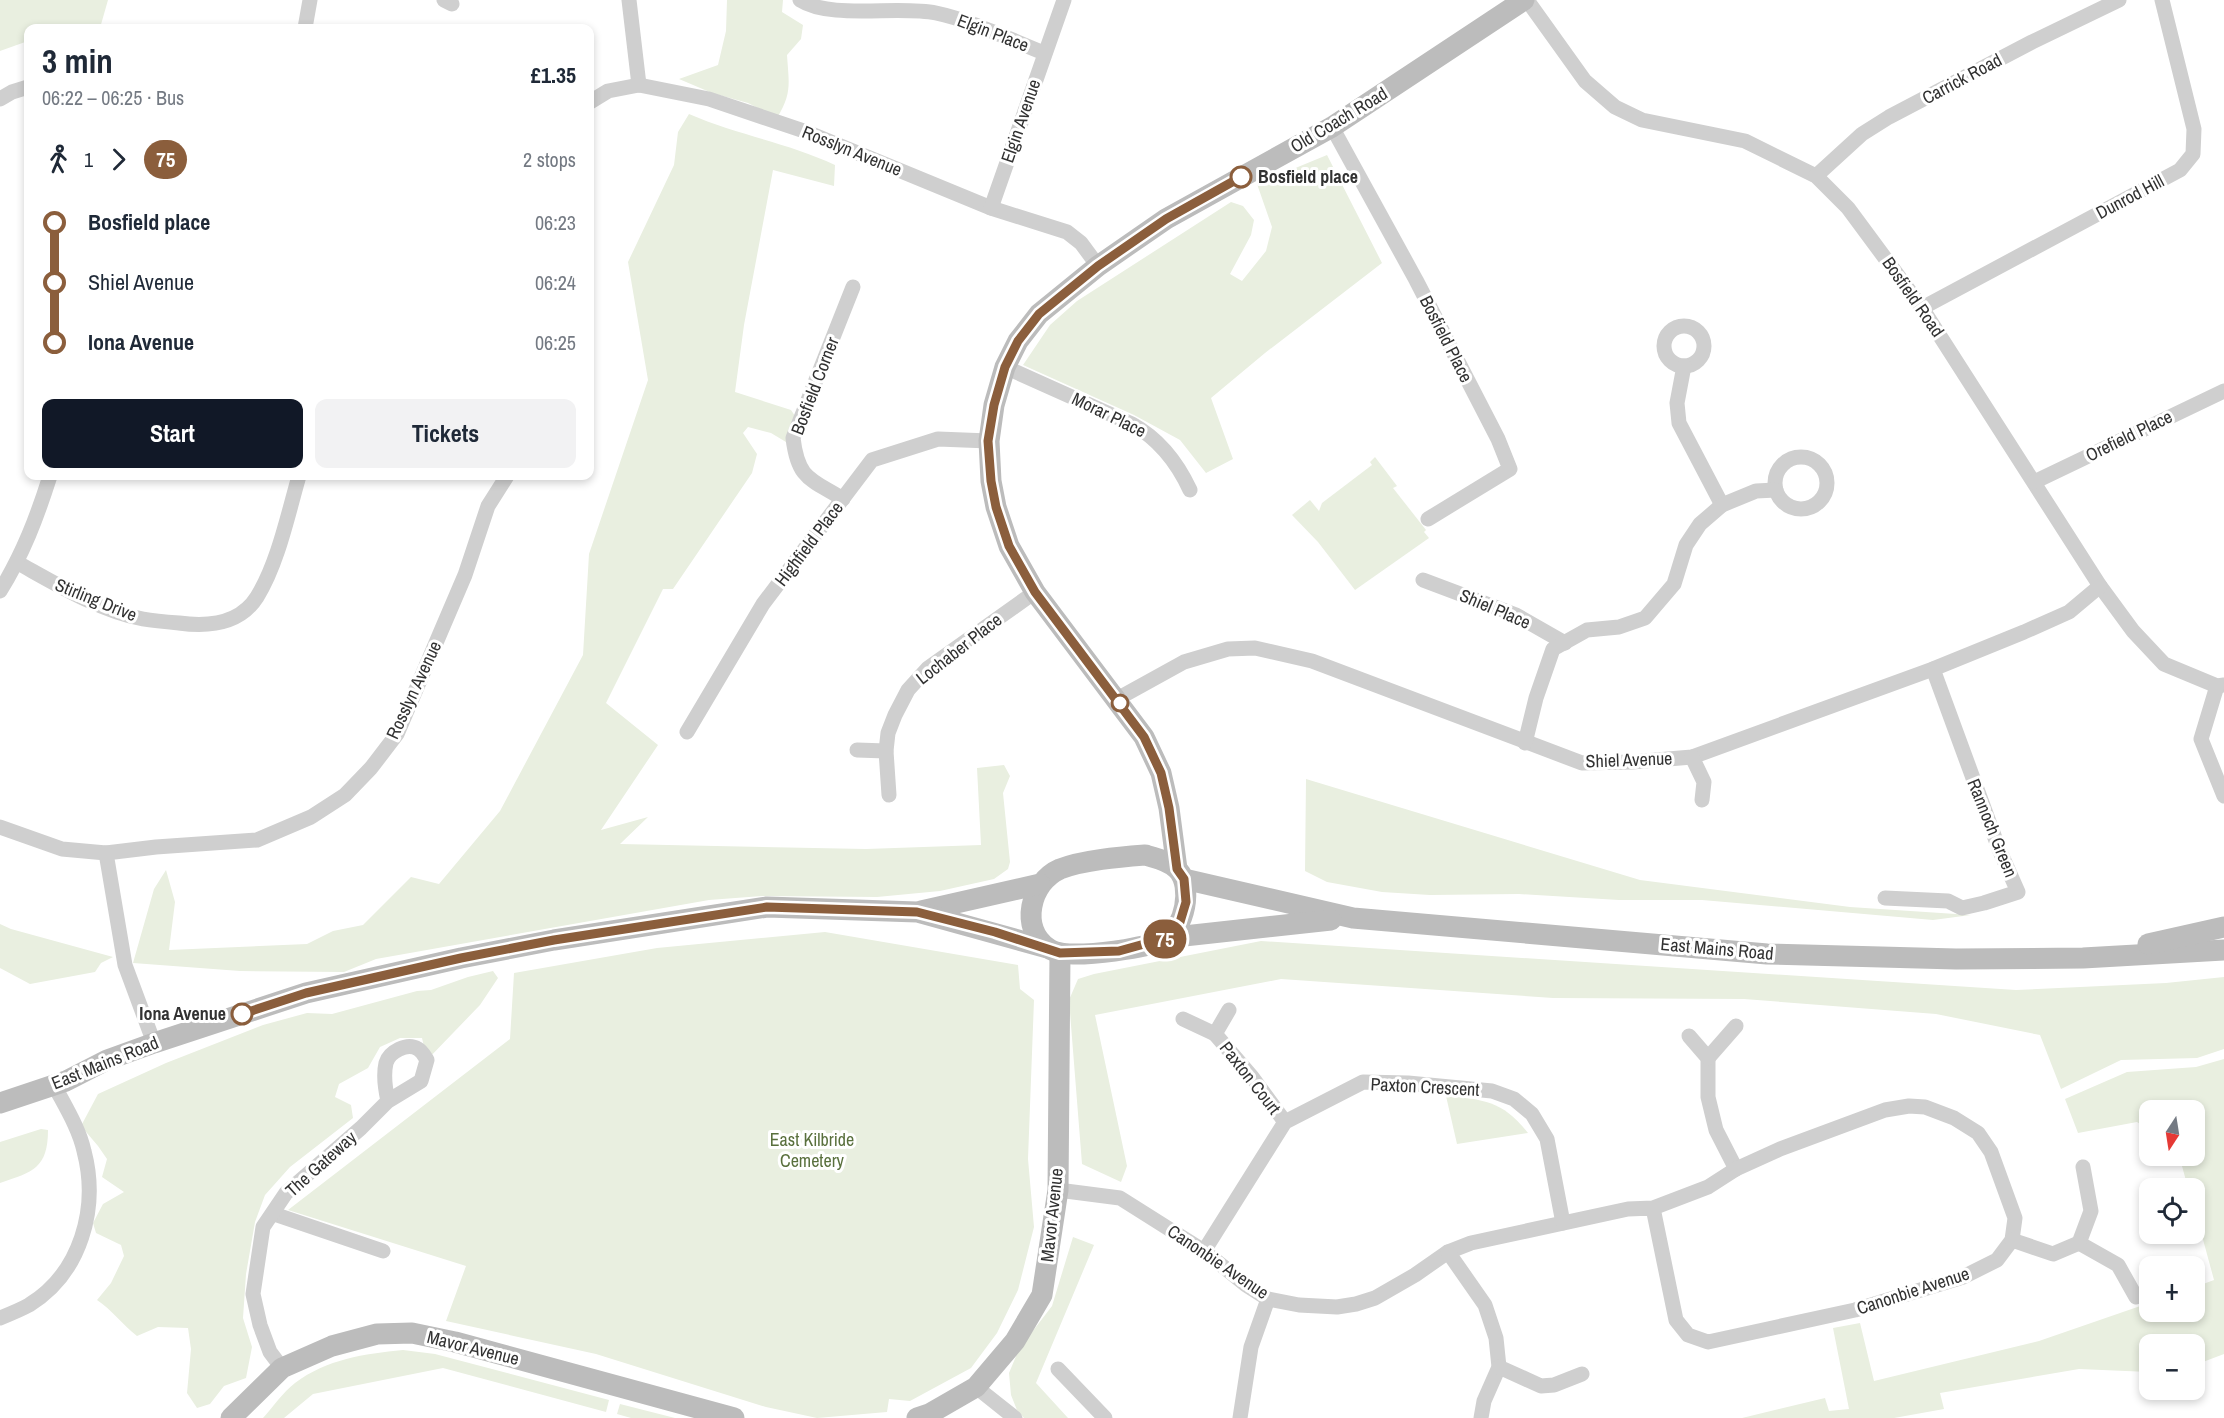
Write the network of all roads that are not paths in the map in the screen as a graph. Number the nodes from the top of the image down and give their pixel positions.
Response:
1 (310, 0) edge
2 (629, 0) edge
3 (800, 0) edge
4 (1064, 0) edge
5 (1525, 0) edge
6 (2119, 0) edge
7 (2162, 0) edge
8 (306, 24) edge
9 (1044, 53) junction
10 (639, 84) junction
11 (24, 88) edge
12 (0, 99) edge
13 (594, 100) edge
14 (1332, 127) junction
15 (1816, 176) junction
16 (991, 208) junction
17 (1098, 266) junction
18 (853, 287) dead end
19 (1922, 308) junction
20 (1684, 366) dead end
21 (1005, 367) junction
22 (2224, 391) edge
23 (988, 441) junction
24 (49, 480) edge
25 (298, 480) edge
26 (504, 480) edge
27 (2034, 482) junction
28 (1190, 490) dead end
29 (1776, 490) dead end
30 (843, 499) junction
31 (1722, 505) junction
32 (1428, 519) dead end
33 (18, 563) junction
34 (1423, 580) dead end
35 (2100, 585) junction
36 (0, 591) edge
37 (1035, 592) junction
38 (1564, 643) junction
39 (1933, 669) junction
40 (2220, 685) edge
41 (1117, 699) junction
42 (687, 732) dead end
43 (1525, 743) junction
44 (857, 750) dead end
45 (886, 751) junction
46 (1692, 757) junction
47 (889, 795) dead end
48 (2224, 796) edge
49 (1702, 800) dead end
50 (0, 826) edge
51 (106, 853) junction
52 (1180, 874) junction
53 (1040, 884) junction
54 (1884, 898) dead end
55 (917, 912) junction
56 (1353, 918) junction
57 (2224, 927) edge
58 (1166, 938) junction
59 (1054, 950) junction
60 (2224, 950) edge
61 (2083, 958) junction
62 (1229, 1010) dead end
63 (1183, 1019) dead end
64 (1736, 1026) dead end
65 (1215, 1034) junction
66 (1689, 1036) dead end
67 (154, 1043) junction
68 (1708, 1058) junction
69 (54, 1085) junction
70 (388, 1101) dead end
71 (0, 1103) edge
72 (1285, 1122) junction
73 (2083, 1167) dead end
74 (1736, 1169) junction
75 (1059, 1190) junction
76 (1653, 1208) junction
77 (274, 1214) junction
78 (1563, 1223) junction
79 (2012, 1240) junction
80 (2079, 1243) junction
81 (383, 1251) dead end
82 (1204, 1251) junction
83 (1448, 1252) junction
84 (2136, 1297) dead end
85 (1268, 1299) junction
86 (0, 1318) edge
87 (1499, 1367) junction
88 (282, 1368) junction
89 (1058, 1369) dead end
90 (1582, 1374) dead end
91 (976, 1387) junction
92 (231, 1418) edge
93 (734, 1418) edge
94 (917, 1418) edge
95 (1015, 1418) edge
96 (1105, 1418) edge
97 (1240, 1418) edge
98 (1481, 1418) edge

1 - 8 street
2 - 10 street
3 - 9 street, Elgin Place
4 - 9 street, Elgin Avenue
5 - 14 main road, Old Coach Road
5 - 15 street, Bosfield Road
6 - 15 street, Carrick Road
7 - 19 street, Dunrod Hill
9 - 16 street, Elgin Avenue
10 - 13 street, Rosslyn Avenue
10 - 16 street, Rosslyn Avenue
11 - 12 street
14 - 17 main road, Old Coach Road
14 - 32 street, Bosfield Place
15 - 19 street, Bosfield Road
16 - 17 street, Rosslyn Avenue
17 - 21 main road, Old Coach Road
18 - 30 street, Bosfield Corner
19 - 27 street, Bosfield Road
20 - 31 street
21 - 23 main road, Old Coach Road
21 - 28 street, Morar Place
22 - 27 street, Orefield Place
23 - 30 street, Highfield Place
23 - 37 main road, Old Coach Road
24 - 33 street
25 - 33 street, Stirling Drive
26 - 51 street, Rosslyn Avenue
27 - 35 street, Bosfield Road
29 - 31 street
30 - 42 street, Highfield Place
31 - 38 street
33 - 36 street
34 - 38 street, Shiel Place
35 - 39 street, Shiel Avenue
35 - 40 street, Bosfield Road
37 - 41 main road, Old Coach Road
37 - 45 street, Lochaber Place
38 - 43 street
39 - 46 street, Shiel Avenue
39 - 54 street, Rannoch Green
40 - 48 street
41 - 43 street, Shiel Avenue
41 - 52 main road, Old Coach Road
43 - 46 street, Shiel Avenue
44 - 45 street
45 - 47 street, Lochaber Place
46 - 49 street
50 - 51 street, Rosslyn Avenue
51 - 67 street
52 - 53 main road
52 - 56 main road, East Mains Road
52 - 58 main road
53 - 55 main road, East Mains Road
53 - 59 main road
55 - 59 main road, East Mains Road
55 - 67 main road, East Mains Road
56 - 58 main road, East Mains Road
56 - 61 main road, East Mains Road
57 - 61 main road, East Mains Road
58 - 59 main road
59 - 75 main road, Mavor Avenue
60 - 61 main road, East Mains Road
62 - 65 street
63 - 65 street, Paxton Court
64 - 68 street
65 - 72 street, Paxton Court
66 - 68 street
67 - 69 main road, East Mains Road
68 - 74 street
69 - 71 main road, East Mains Road
69 - 86 street
70 - 77 street, The Gateway
72 - 78 street, Paxton Crescent
72 - 82 street
73 - 80 street
74 - 76 street, Canonbie Avenue
74 - 79 street, Canonbie Avenue
75 - 82 street, Canonbie Avenue
75 - 91 main road, Mavor Avenue
76 - 78 street, Canonbie Avenue
76 - 79 street, Canonbie Avenue
77 - 81 street
77 - 88 street, The Gateway
78 - 83 street, Canonbie Avenue
79 - 80 street
80 - 84 street
82 - 85 street, Canonbie Avenue
83 - 85 street, Canonbie Avenue
83 - 87 street
85 - 97 street
87 - 90 street
87 - 98 street
88 - 92 main road, Mavor Avenue
88 - 93 main road, Mavor Avenue
89 - 96 street
91 - 94 main road, Mavor Avenue
91 - 95 street

